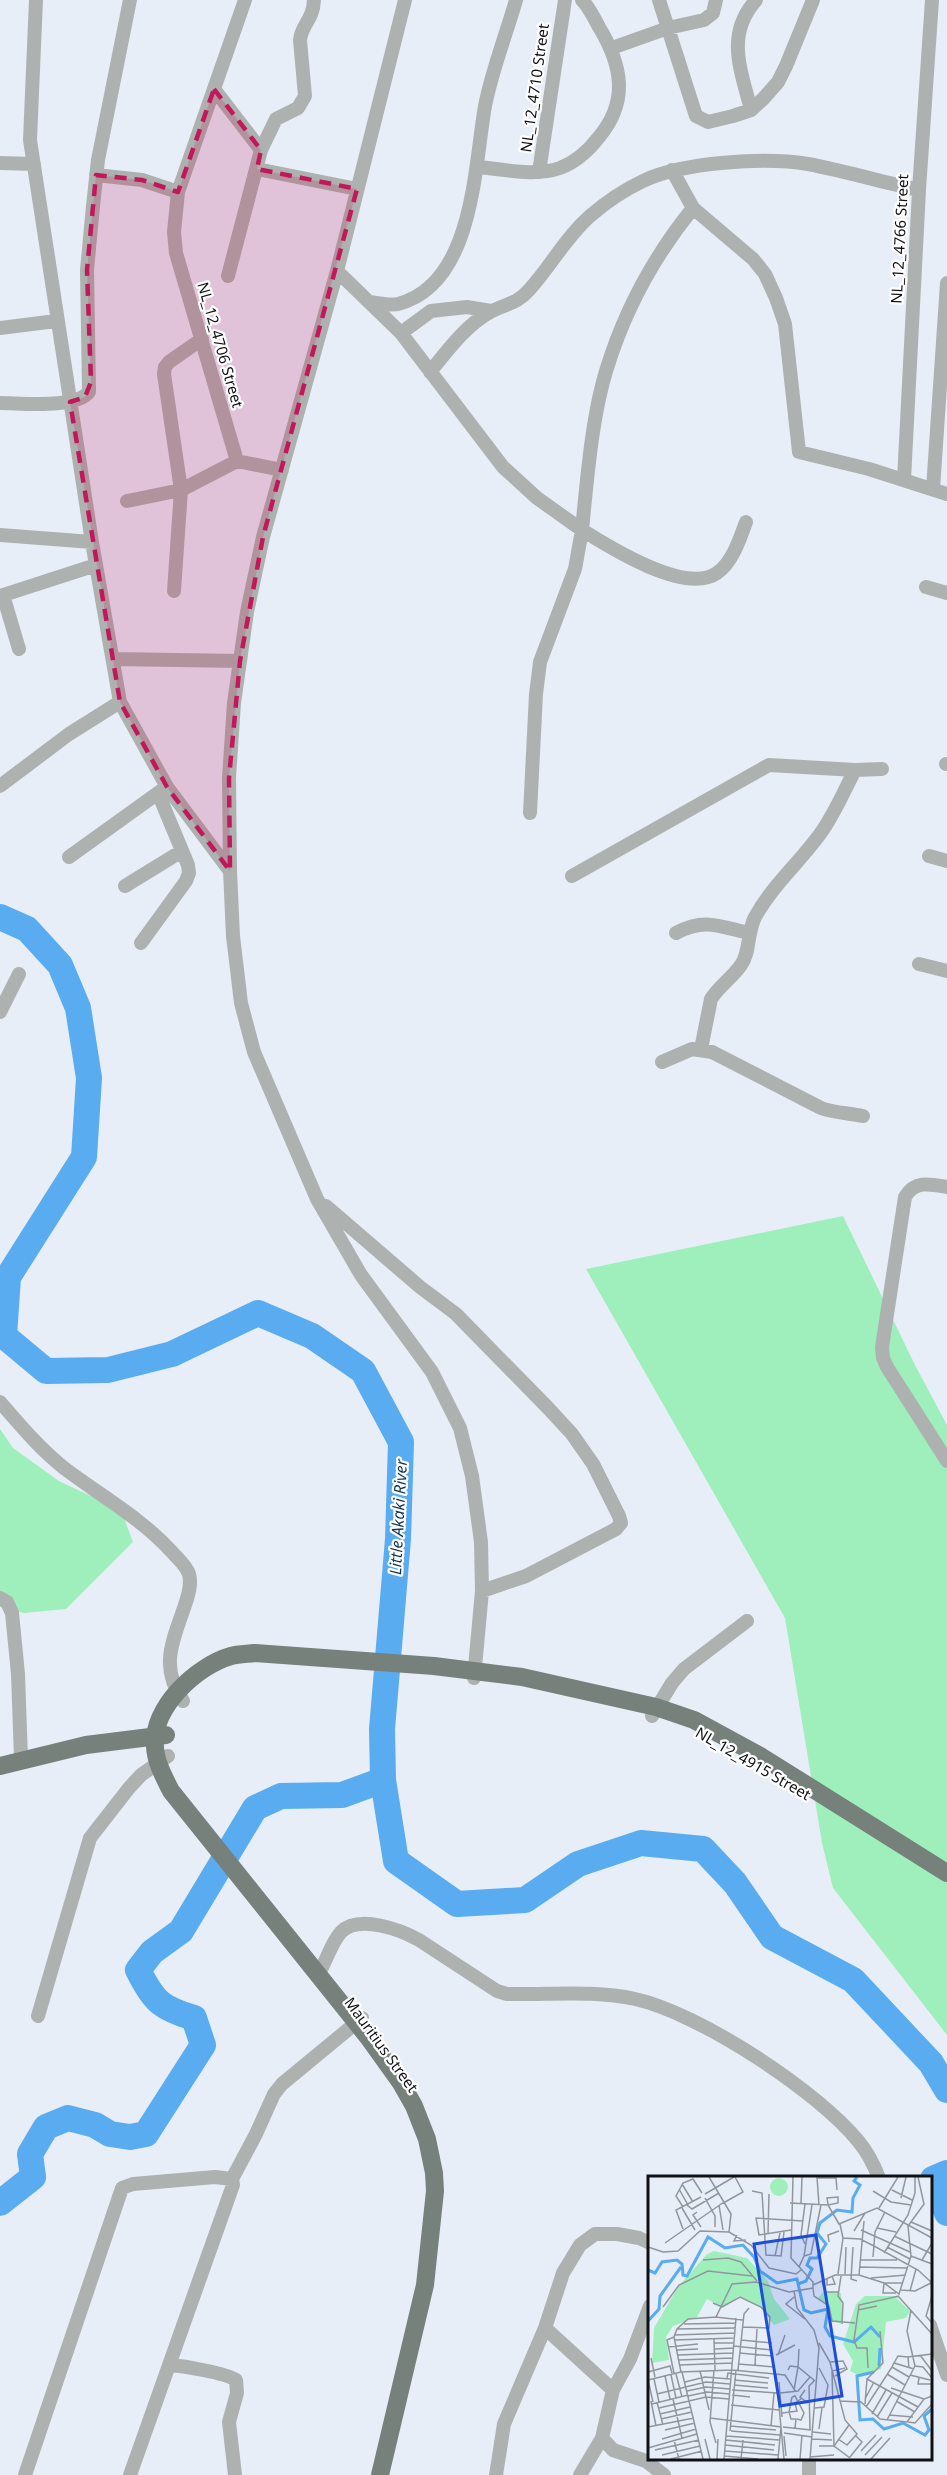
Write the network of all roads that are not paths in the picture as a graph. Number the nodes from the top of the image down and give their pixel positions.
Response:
1 (36, 0) edge
2 (130, 0) edge
3 (245, 0) edge
4 (314, 0) edge
5 (405, 0) edge
6 (516, 0) edge
7 (565, 0) edge
8 (582, 0) edge
9 (659, 0) edge
10 (716, 0) edge
11 (756, 0) edge
12 (813, 0) edge
13 (932, 0) edge
14 (668, 28) junction
15 (612, 48) junction
16 (214, 90) junction
17 (751, 110) junction
18 (261, 150) junction
19 (0, 163) edge
20 (34, 164) junction
21 (477, 167) junction
22 (257, 169) junction
23 (672, 170) junction
24 (539, 172) junction
25 (96, 175) junction
26 (357, 189) junction
27 (919, 190) junction
28 (178, 192) junction
29 (693, 208) junction
30 (337, 271) junction
31 (228, 276) dead end
32 (947, 283) edge
33 (370, 302) junction
34 (491, 311) junction
35 (56, 321) junction
36 (0, 328) edge
37 (401, 333) junction
38 (202, 339) junction
39 (430, 372) junction
40 (70, 402) junction
41 (0, 403) edge
42 (237, 461) junction
43 (282, 470) junction
44 (904, 480) junction
45 (933, 489) junction
46 (181, 490) junction
47 (947, 494) edge
48 (127, 501) dead end
49 (746, 522) dead end
50 (582, 530) junction
51 (0, 535) edge
52 (92, 542) junction
53 (96, 565) junction
54 (926, 587) dead end
55 (174, 591) dead end
56 (947, 593) edge
57 (1, 595) edge
58 (19, 650) dead end
59 (113, 659) junction
60 (240, 661) junction
61 (120, 702) junction
62 (0, 768) edge
63 (882, 769) dead end
64 (855, 770) junction
65 (11, 777) junction
66 (0, 786) edge
67 (163, 790) junction
68 (530, 813) dead end
69 (183, 851) junction
70 (929, 856) dead end
71 (69, 857) dead end
72 (947, 861) edge
73 (230, 871) junction
74 (572, 876) dead end
75 (125, 885) dead end
76 (676, 933) dead end
77 (748, 933) junction
78 (141, 943) dead end
79 (919, 964) dead end
80 (947, 971) edge
81 (19, 974) dead end
82 (0, 1012) edge
83 (701, 1049) junction
84 (662, 1062) dead end
85 (863, 1116) dead end
86 (947, 1187) edge
87 (317, 1199) junction
88 (0, 1402) edge
89 (947, 1461) edge
90 (482, 1591) junction
91 (0, 1598) edge
92 (747, 1621) dead end
93 (474, 1675) junction
94 (180, 1696) junction
95 (654, 1712) junction
96 (161, 1735) junction
97 (21, 1759) junction
98 (163, 1759) junction
99 (0, 1766) edge
100 (947, 1873) edge
101 (947, 1883) edge
102 (320, 1971) junction
103 (38, 2016) dead end
104 (359, 2020) junction
105 (878, 2176) edge
106 (232, 2178) junction
107 (648, 2242) edge
108 (648, 2312) edge
109 (545, 2328) junction
110 (932, 2331) edge
111 (170, 2365) junction
112 (947, 2375) edge
113 (613, 2390) junction
114 (602, 2438) junction
115 (25, 2475) edge
116 (130, 2475) edge
117 (235, 2475) edge
118 (380, 2475) edge
119 (390, 2475) edge
120 (496, 2475) edge
121 (580, 2475) edge
122 (664, 2475) edge

1 - 20 street
2 - 25 street
3 - 16 street, NL_12_4706 Street
4 - 18 street
5 - 26 street
6 - 21 street
7 - 24 street, NL_12_4710 Street
8 - 15 street, NL_12_4710 Street
9 - 14 street
10 - 14 street
11 - 17 street
12 - 17 street
13 - 27 street, NL_12_4766 Street
14 - 15 street
14 - 17 street
15 - 24 street, NL_12_4710 Street
16 - 18 street
16 - 28 street, NL_12_4706 Street
18 - 22 street
19 - 20 street
20 - 35 street
21 - 24 street
21 - 33 street
22 - 26 street
22 - 31 street
23 - 27 street
23 - 29 street
23 - 34 street
25 - 28 street
25 - 40 street
26 - 30 street
27 - 44 street, NL_12_4766 Street
28 - 38 street, NL_12_4706 Street
29 - 44 street
29 - 50 street
30 - 33 street
30 - 43 street
32 - 45 street
33 - 37 street
34 - 37 street
34 - 39 street
35 - 36 street
35 - 40 street
37 - 39 street
38 - 42 street, NL_12_4706 Street
38 - 46 street
39 - 50 street
40 - 41 street
40 - 52 street
42 - 43 street
42 - 46 street
43 - 60 street
44 - 45 street
45 - 47 street
46 - 48 street
46 - 55 street
49 - 50 street
50 - 68 street
51 - 52 street
52 - 53 street
53 - 57 street
53 - 59 street
54 - 56 street
57 - 58 street
59 - 60 street
59 - 61 street
60 - 73 street
61 - 65 street
61 - 67 street
62 - 65 street
63 - 64 street
64 - 74 street
64 - 77 street
65 - 66 street
67 - 69 street
67 - 71 street
67 - 73 street
69 - 75 street
69 - 78 street
70 - 72 street
73 - 87 street
76 - 77 street
77 - 83 street
79 - 80 street
81 - 82 street
83 - 84 street
83 - 85 street
86 - 89 street
87 - 90 street
87 - 90 street
88 - 94 street
90 - 93 street
91 - 97 street
92 - 95 street
93 - 94 main road, NL_12_4915 Street
93 - 95 main road, NL_12_4915 Street
94 - 96 main road, NL_12_4915 Street
95 - 100 main road, NL_12_4915 Street
95 - 101 main road, NL_12_4915 Street
96 - 97 main road
96 - 98 main road, Mauritius Street
97 - 99 main road
98 - 102 main road, Mauritius Street
98 - 103 street
102 - 104 main road, Mauritius Street
102 - 105 street
104 - 106 street
104 - 118 main road, Mauritius Street
104 - 119 main road, Mauritius Street
106 - 111 street
106 - 115 street
107 - 109 street
108 - 113 street
109 - 113 street
109 - 120 street
110 - 112 street
111 - 116 street
111 - 117 street
113 - 114 street
114 - 121 street
114 - 122 street

